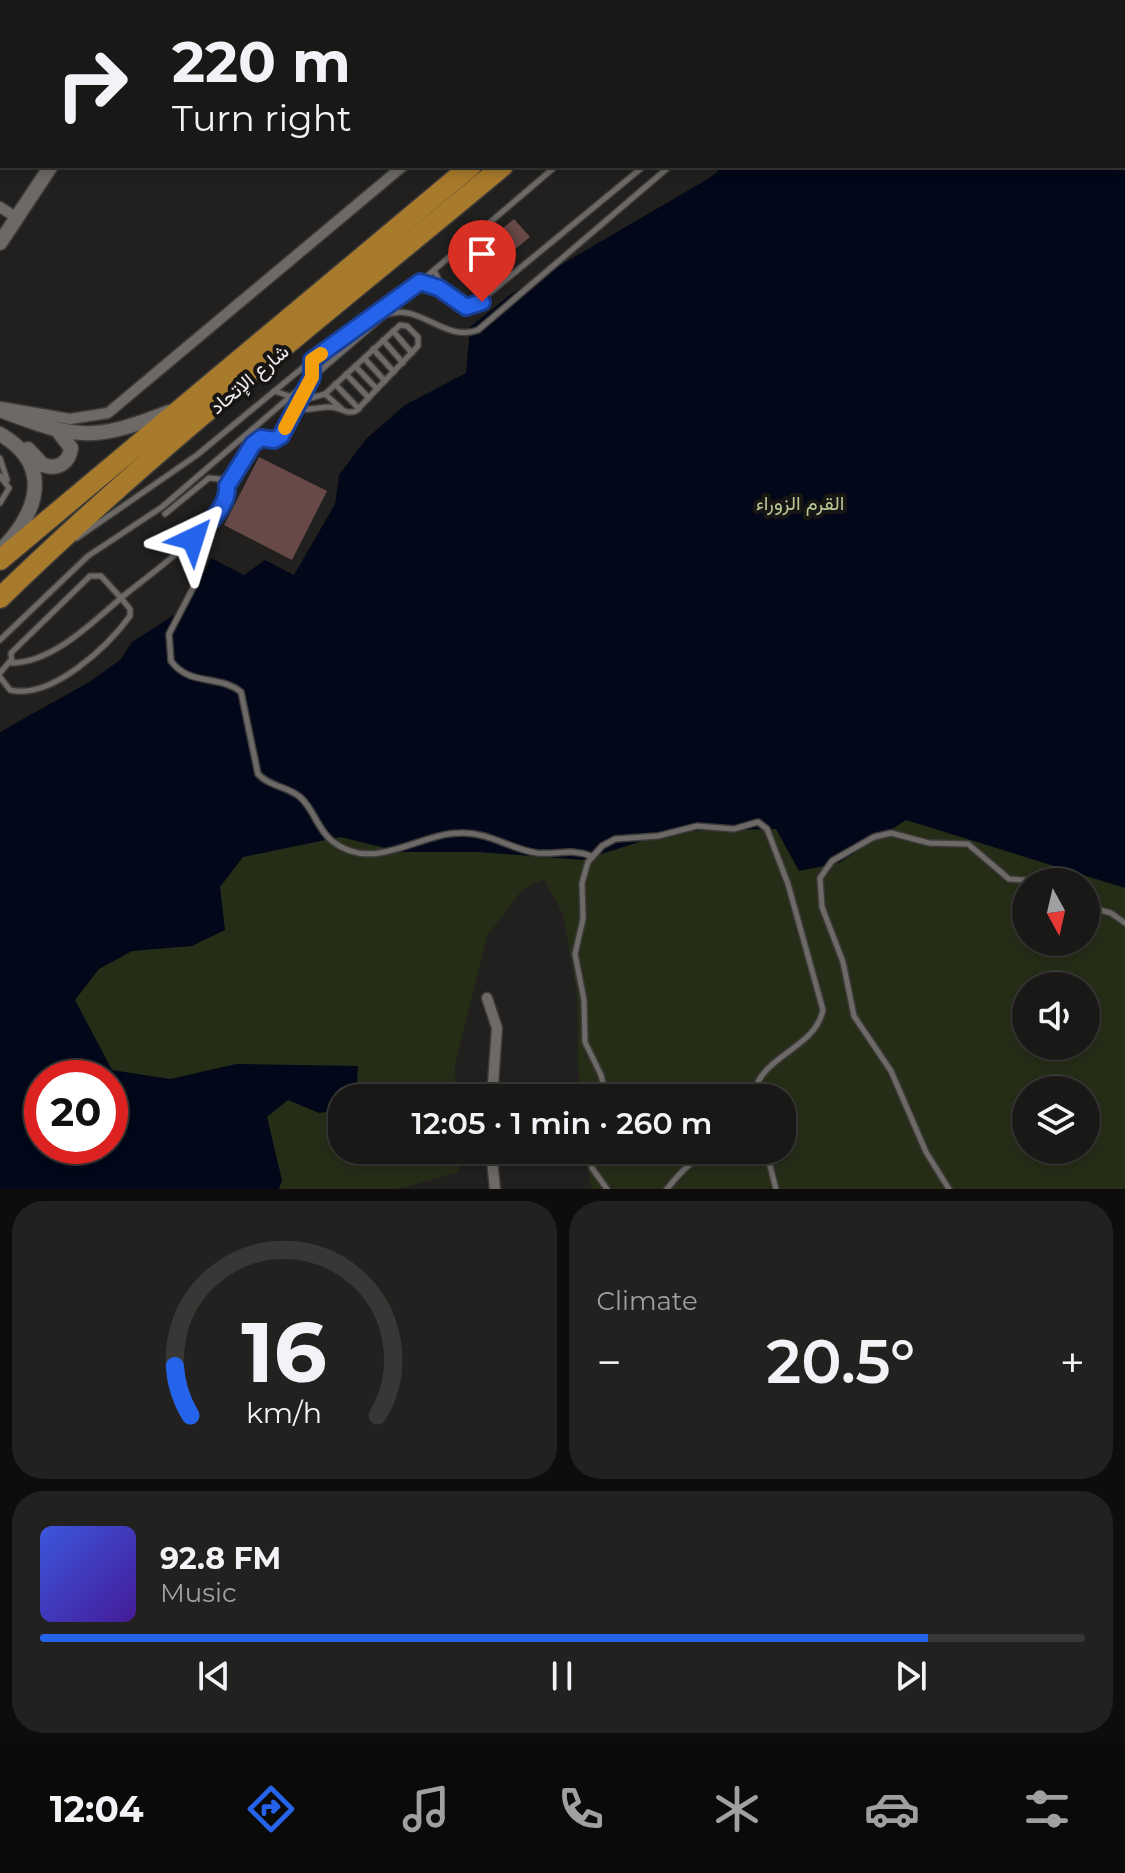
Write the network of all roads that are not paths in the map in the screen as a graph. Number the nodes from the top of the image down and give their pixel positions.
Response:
1 (50, 168) edge
2 (401, 168) edge
3 (454, 168) edge
4 (469, 168) edge
5 (501, 168) edge
6 (554, 168) edge
7 (642, 168) edge
8 (668, 168) edge
9 (440, 193) junction
10 (0, 207) edge
11 (17, 218) junction
12 (0, 243) edge
13 (434, 270) junction
14 (420, 282) junction
15 (448, 295) junction
16 (393, 331) junction
17 (383, 340) junction
18 (373, 349) junction
19 (412, 353) junction
20 (364, 358) junction
21 (312, 360) junction
22 (403, 363) junction
23 (355, 366) junction
24 (394, 372) junction
25 (346, 374) junction
26 (312, 377) junction
27 (385, 381) junction
28 (335, 384) junction
29 (377, 389) junction
30 (274, 391) junction
31 (325, 394) junction
32 (290, 395) junction
33 (369, 398) junction
34 (301, 401) junction
35 (188, 405) junction
36 (0, 409) edge
37 (296, 409) junction
38 (359, 409) junction
39 (346, 413) junction
40 (58, 431) junction
41 (0, 434) edge
42 (14, 442) junction
43 (0, 458) edge
44 (0, 476) edge
45 (8, 483) junction
46 (227, 486) junction
47 (0, 503) edge
48 (165, 514) dead end
49 (0, 551) edge
50 (0, 560) edge
51 (35, 564) junction
52 (196, 582) dead end
53 (0, 598) edge
54 (121, 598) junction
55 (0, 640) edge
56 (10, 661) junction
57 (0, 675) edge
58 (591, 856) junction
59 (1012, 879) edge
60 (1100, 910) edge
61 (1125, 923) edge
62 (487, 998) dead end
63 (493, 1084) edge
64 (603, 1084) edge
65 (759, 1084) edge
66 (492, 1164) edge
67 (592, 1164) edge
68 (688, 1164) edge
69 (770, 1164) edge
70 (495, 1189) edge
71 (607, 1189) edge
72 (667, 1189) edge
73 (776, 1189) edge
74 (949, 1189) edge

1 - 11 street
2 - 36 street
3 - 9 highway
4 - 9 highway, شارع الإتحاد
5 - 51 highway, شارع الإتحاد
6 - 13 lane
7 - 15 lane
8 - 26 lane
9 - 35 highway, شارع الإتحاد
10 - 11 street
11 - 12 street
13 - 14 lane
13 - 15 lane
14 - 15 lane
14 - 21 lane
16 - 17 lane
16 - 19 lane
16 - 19 lane
17 - 18 lane
17 - 22 lane
18 - 20 lane
18 - 24 lane
19 - 22 lane
20 - 23 lane
20 - 27 lane
21 - 26 lane
21 - 30 lane
22 - 24 lane
23 - 25 lane
23 - 29 lane
24 - 27 lane
25 - 28 lane
25 - 33 lane
26 - 32 lane
26 - 34 lane
27 - 29 lane
28 - 31 lane
28 - 38 lane
29 - 33 lane
30 - 32 lane
30 - 51 lane
31 - 34 lane
31 - 39 lane
32 - 34 lane
32 - 55 lane
33 - 38 lane
34 - 37 lane
35 - 40 street
35 - 50 highway, شارع الإتحاد
36 - 40 street
37 - 39 lane
37 - 46 lane
38 - 39 lane
40 - 42 street
41 - 42 street
42 - 49 street
43 - 45 lane
44 - 45 lane
45 - 47 lane
46 - 48 lane
46 - 54 lane
51 - 53 highway, شارع الإتحاد
52 - 58 lane
54 - 56 lane
54 - 56 lane
54 - 57 lane
56 - 57 lane
58 - 64 lane
58 - 65 lane
59 - 74 lane
60 - 61 lane
62 - 63 street
66 - 70 street
67 - 71 lane
68 - 72 lane
69 - 73 lane

